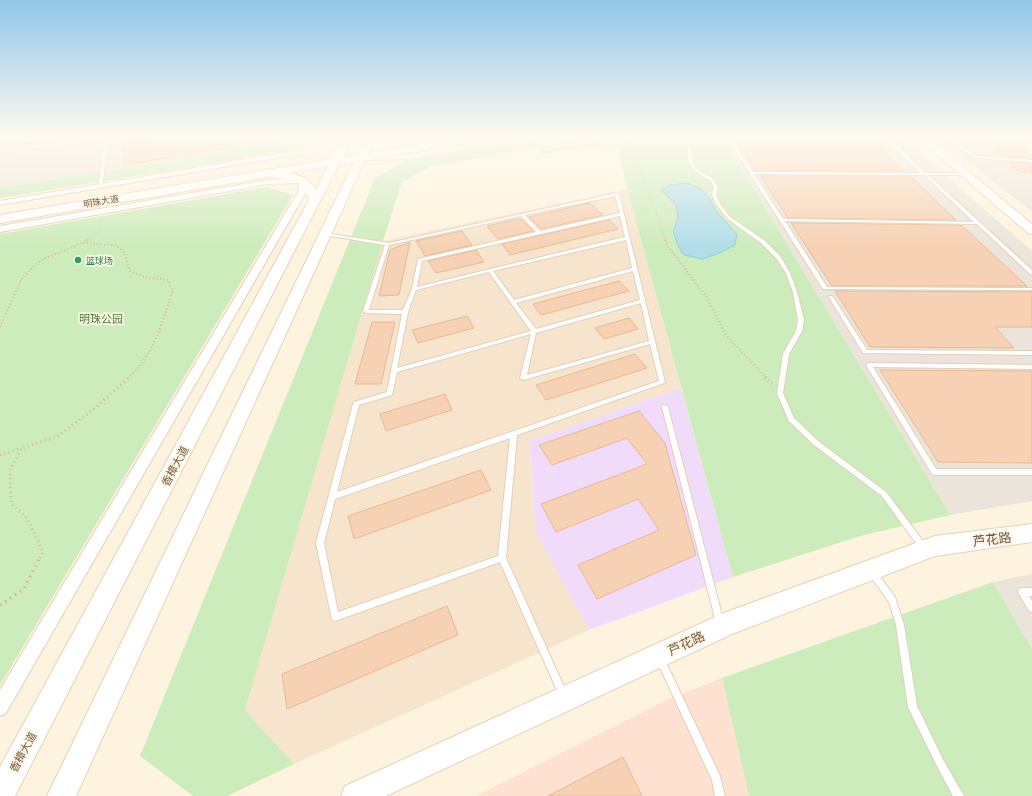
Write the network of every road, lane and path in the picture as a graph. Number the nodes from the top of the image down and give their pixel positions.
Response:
1 (102, 173) edge
2 (175, 173) edge
3 (242, 173) edge
4 (249, 173) edge
5 (279, 173) edge
6 (330, 173) edge
7 (354, 173) edge
8 (641, 173) edge
9 (700, 173) edge
10 (752, 174) joint
11 (926, 174) junction
12 (966, 174) joint
13 (303, 180) junction
14 (100, 186) junction
15 (187, 187) junction
16 (71, 199) junction
17 (315, 200) junction
18 (0, 203) edge
19 (116, 209) junction
20 (0, 211) edge
21 (103, 211) junction
22 (622, 214) junction
23 (522, 215) junction
24 (0, 219) edge
25 (782, 220) junction
26 (978, 223) junction
27 (0, 229) edge
28 (1032, 230) edge
29 (539, 233) junction
30 (325, 234) junction
31 (628, 238) junction
32 (82, 243) junction
33 (387, 244) junction
34 (635, 269) junction
35 (490, 270) junction
36 (1032, 273) edge
37 (414, 289) junction
38 (1032, 289) edge
39 (831, 297) dead end
40 (642, 301) junction
41 (513, 302) junction
42 (405, 312) junction
43 (0, 326) edge
44 (534, 331) junction
45 (652, 342) junction
46 (1032, 353) edge
47 (1032, 367) edge
48 (394, 371) junction
49 (780, 393) junction
50 (665, 407) dead end
51 (514, 434) junction
52 (22, 448) junction
53 (0, 455) edge
54 (1032, 472) edge
55 (332, 497) junction
56 (1032, 533) edge
57 (925, 550) junction
58 (502, 558) junction
59 (870, 570) junction
60 (1032, 592) edge
61 (0, 605) edge
62 (1032, 608) edge
63 (721, 627) junction
64 (658, 656) junction
65 (566, 699) junction
66 (0, 707) edge
67 (0, 795) edge
68 (61, 796) edge
69 (355, 796) edge
70 (720, 796) edge
71 (959, 796) edge

1 - 14 lane
2 - 14 street
3 - 16 main road, 明珠大道
4 - 15 main road, 明珠大道
5 - 13 main road
6 - 17 main road, 香樟大道
7 - 30 main road
8 - 49 path
9 - 49 lane
10 - 11 lane
10 - 25 lane
11 - 12 lane
11 - 26 lane
12 - 28 main road
13 - 17 main road
13 - 19 street
13 - 66 street
14 - 16 street
14 - 18 street
15 - 19 street
15 - 24 main road, 明珠大道
16 - 20 main road, 明珠大道
17 - 67 main road, 香樟大道
19 - 21 street
21 - 27 street
21 - 32 path
22 - 23 lane
22 - 29 lane
22 - 31 lane
23 - 29 lane
23 - 33 lane
25 - 26 lane
25 - 38 lane
26 - 36 lane
29 - 37 lane
30 - 33 lane
30 - 68 main road
31 - 34 lane
31 - 35 lane
32 - 43 path
32 - 52 path
33 - 42 lane
34 - 40 lane
34 - 41 lane
35 - 37 lane
35 - 41 lane
37 - 42 lane
39 - 46 lane
40 - 44 lane
40 - 45 lane
41 - 44 lane
42 - 48 lane
44 - 45 lane
44 - 48 lane
45 - 51 lane
47 - 54 lane
48 - 55 lane
49 - 57 lane
50 - 63 lane
51 - 55 lane
51 - 58 lane
52 - 53 path
52 - 61 path
55 - 58 lane
56 - 57 main road, 芦花路
57 - 59 main road, 芦花路
58 - 65 lane
59 - 63 main road, 芦花路
59 - 71 lane
60 - 62 lane
63 - 64 main road, 芦花路
64 - 65 main road, 芦花路
64 - 70 lane
65 - 69 main road, 芦花路

